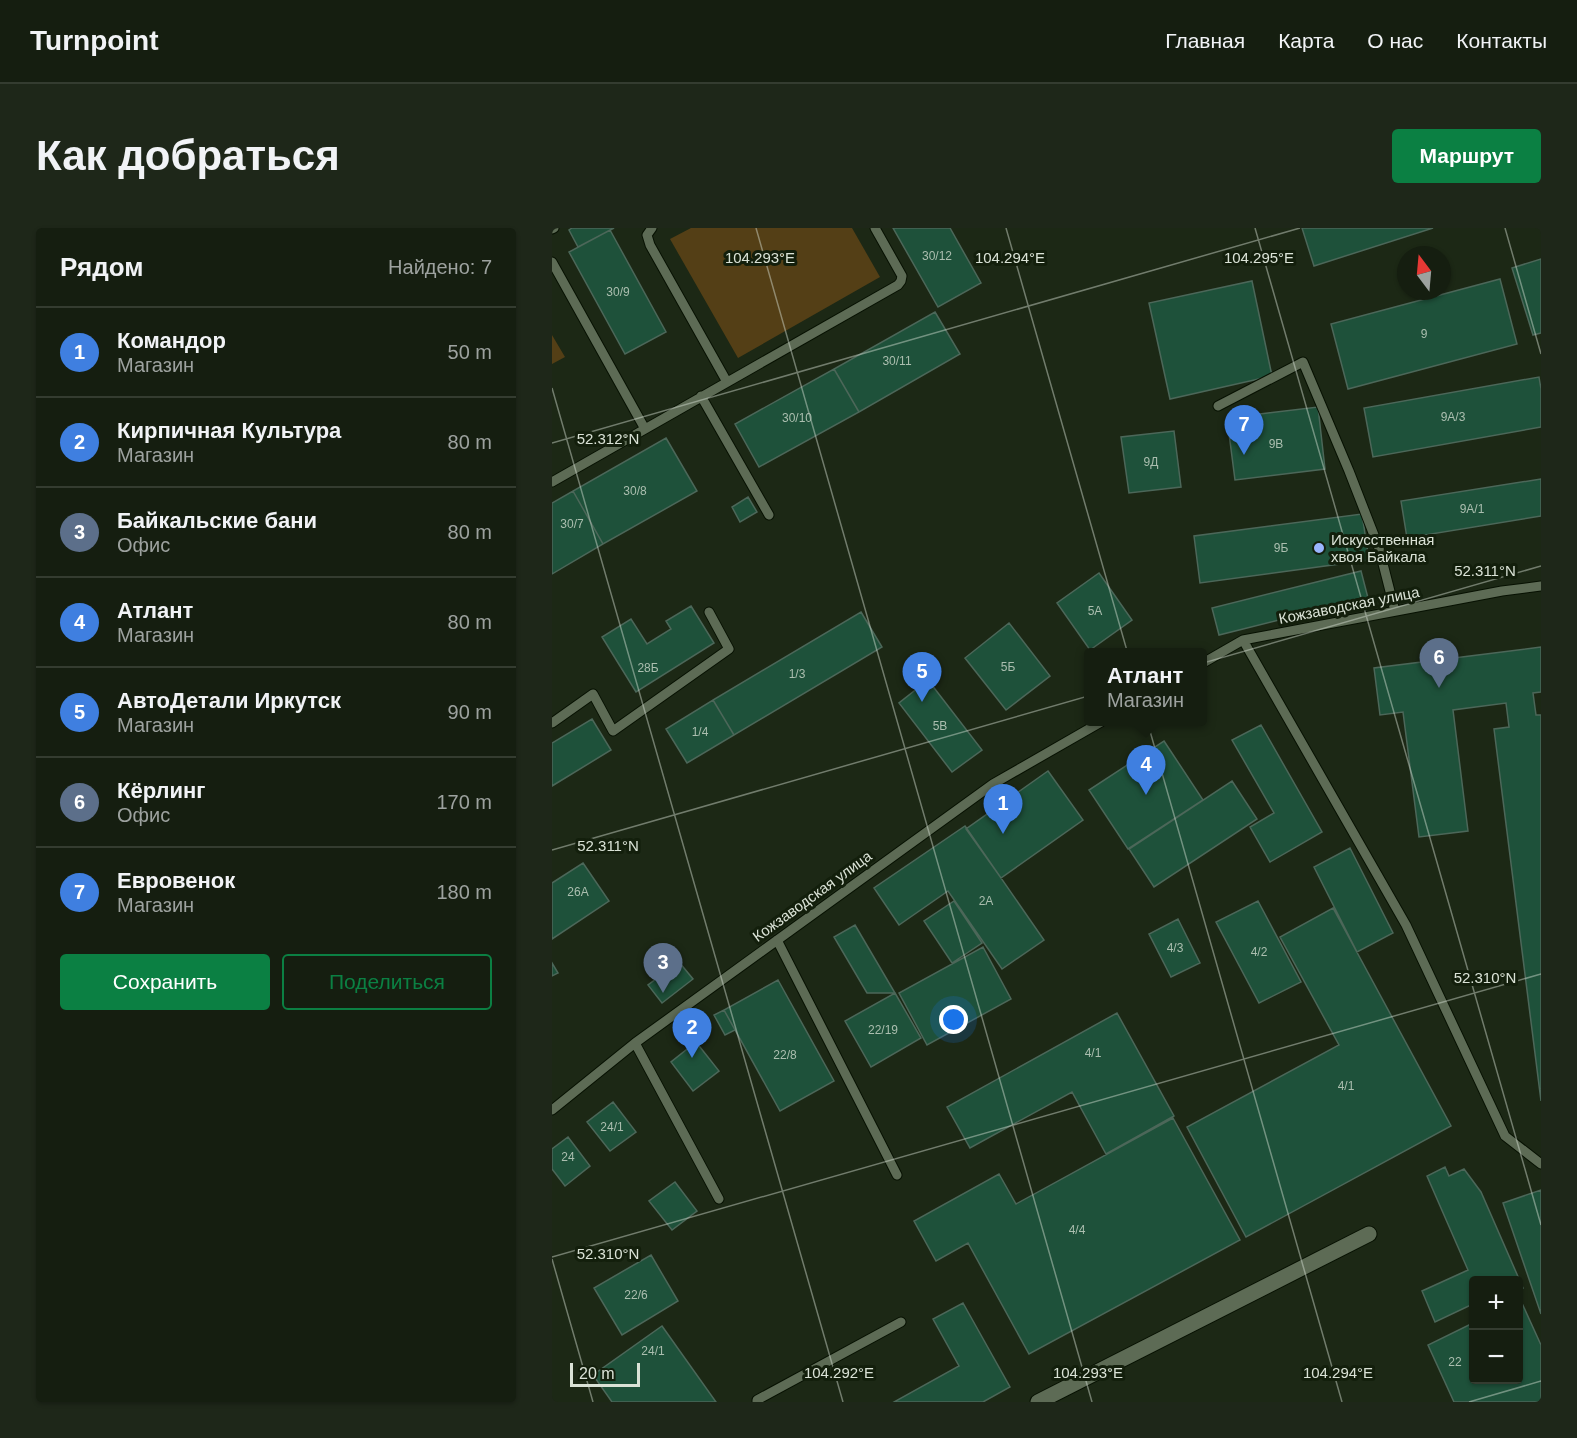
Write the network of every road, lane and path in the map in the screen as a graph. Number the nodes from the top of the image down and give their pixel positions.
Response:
1 (652, 228) edge
2 (875, 228) edge
3 (552, 262) edge
4 (727, 382) junction
5 (701, 396) junction
6 (1218, 406) dead end
7 (645, 429) junction
8 (552, 482) edge
9 (769, 515) dead end
10 (1541, 586) edge
11 (1395, 611) junction
12 (709, 612) dead end
13 (1243, 640) junction
14 (1207, 661) edge
15 (552, 723) edge
16 (1094, 726) edge
17 (777, 940) junction
18 (634, 1043) junction
19 (552, 1110) edge
20 (1541, 1164) edge
21 (897, 1175) dead end
22 (719, 1199) dead end
23 (1369, 1234) dead end
24 (901, 1322) dead end
25 (757, 1402) edge
26 (1038, 1402) edge

1 - 4 lane
2 - 4 lane
3 - 7 lane
4 - 5 lane
5 - 7 lane
5 - 9 lane
6 - 11 lane
7 - 8 lane
10 - 11 lane, Кожзаводская улица
11 - 13 lane, Кожзаводская улица
12 - 15 lane
13 - 14 lane, Кожзаводская улица
13 - 20 lane
16 - 17 lane, Кожзаводская улица
17 - 18 lane, Кожзаводская улица
17 - 21 lane
18 - 19 lane, Кожзаводская улица
18 - 22 lane
23 - 26 street
24 - 25 lane

